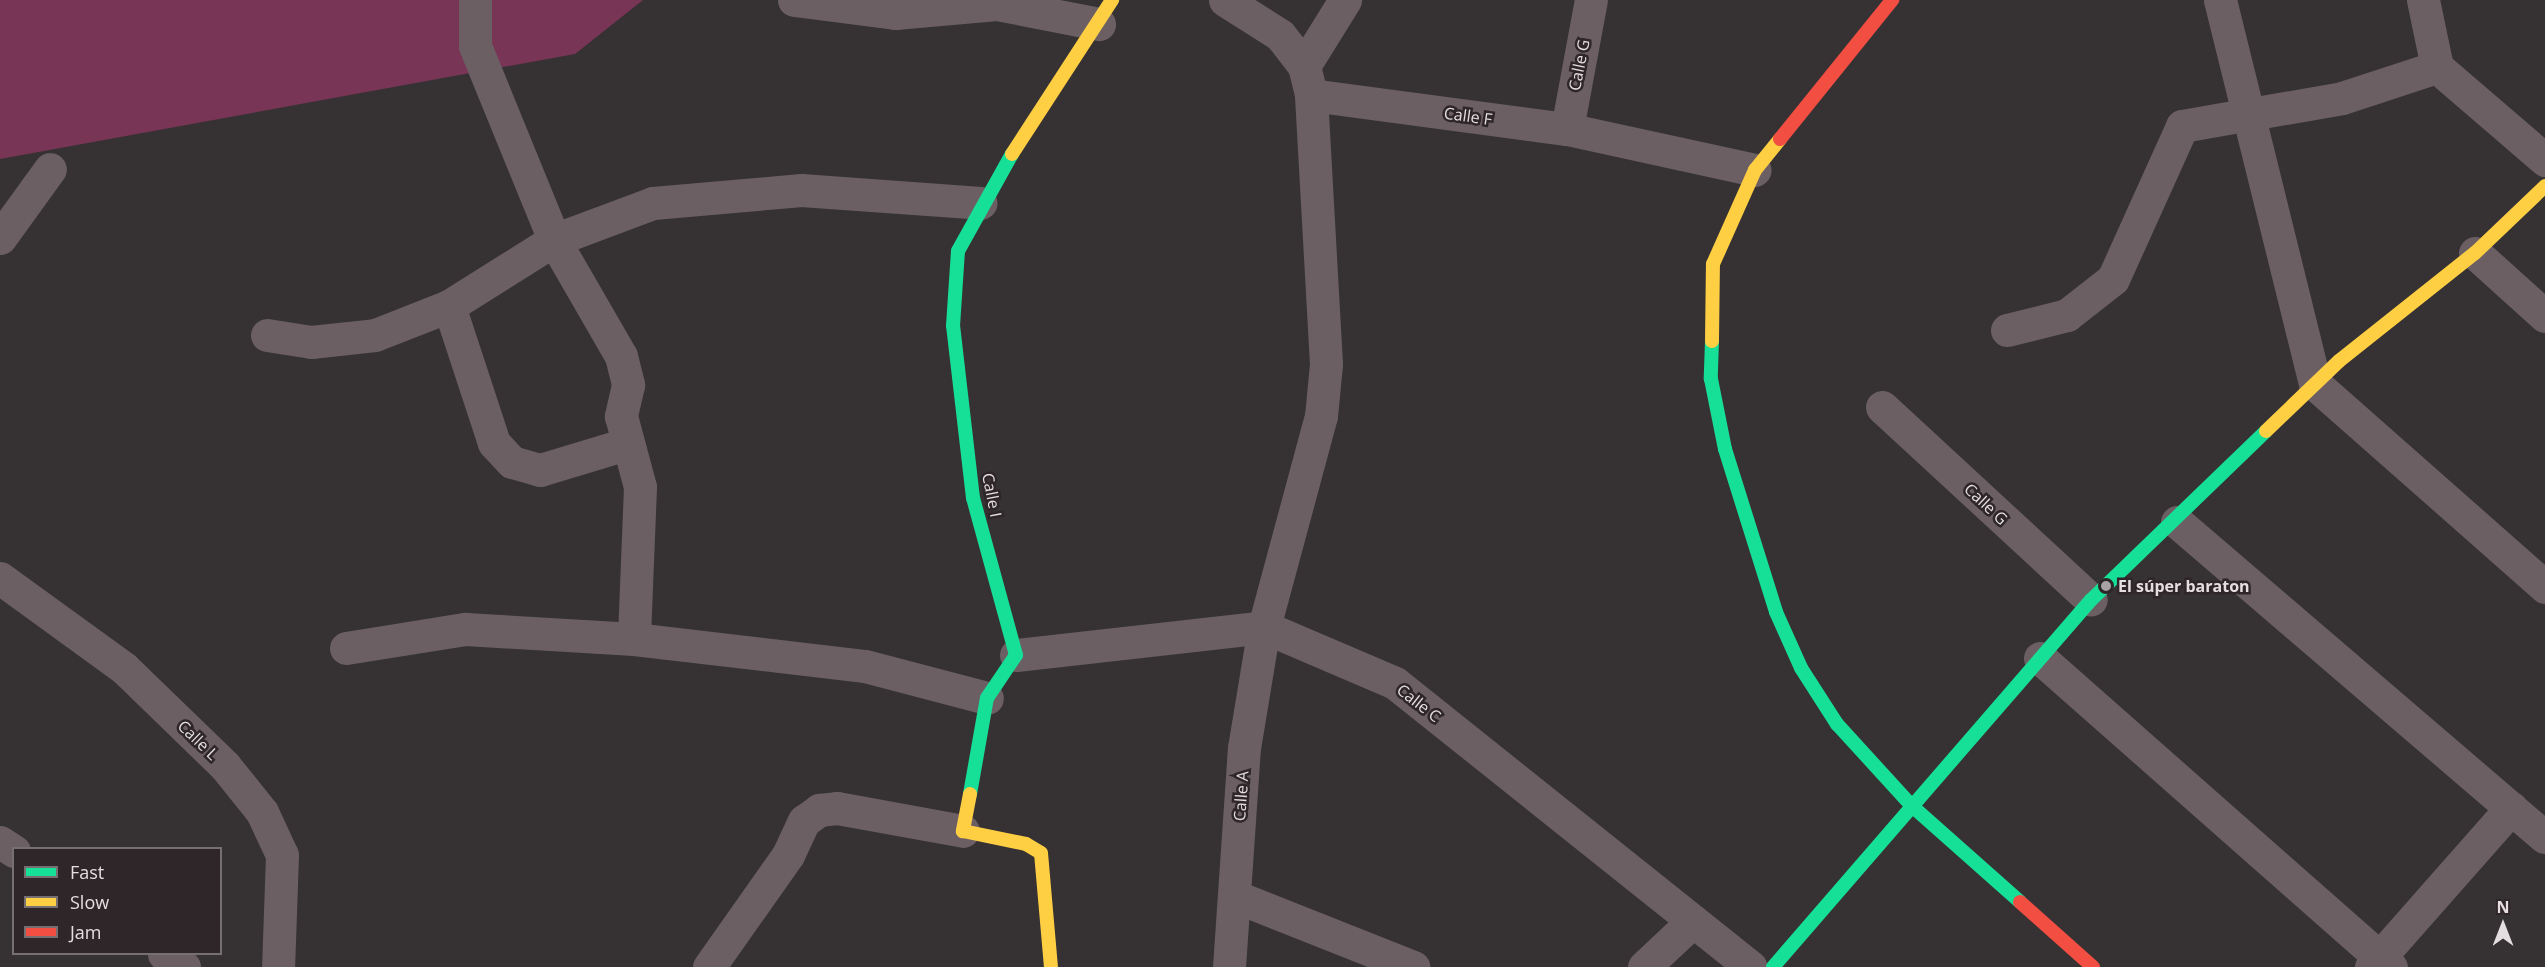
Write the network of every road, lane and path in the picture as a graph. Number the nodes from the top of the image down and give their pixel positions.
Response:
1 (475, 0) edge
2 (794, 0) edge
3 (1225, 0) edge
4 (1345, 0) edge
5 (1591, 0) edge
6 (1892, 0) edge
7 (2220, 0) edge
8 (2423, 0) edge
9 (1106, 12) edge
10 (2437, 67) junction
11 (1308, 80) junction
12 (2247, 112) junction
13 (1567, 129) junction
14 (2545, 160) edge
15 (50, 170) dead end
16 (1755, 170) junction
17 (2545, 186) edge
18 (981, 203) junction
19 (0, 238) edge
20 (554, 240) junction
21 (2475, 253) junction
22 (448, 306) junction
23 (2545, 315) edge
24 (2007, 330) dead end
25 (267, 335) dead end
26 (2315, 384) junction
27 (1882, 407) dead end
28 (626, 444) junction
29 (2176, 522) junction
30 (0, 578) edge
31 (2545, 587) edge
32 (2091, 600) junction
33 (1264, 627) junction
34 (634, 639) junction
35 (346, 648) dead end
36 (1016, 655) junction
37 (2040, 658) junction
38 (987, 698) junction
39 (1912, 806) junction
40 (2511, 808) junction
41 (963, 831) junction
42 (2545, 837) edge
43 (1234, 896) junction
44 (1693, 921) junction
45 (166, 955) edge
46 (2381, 963) edge
47 (184, 967) edge
48 (278, 967) edge
49 (710, 967) edge
50 (1051, 967) edge
51 (1229, 967) edge
52 (1413, 967) edge
53 (1644, 967) edge
54 (1751, 967) edge
55 (1773, 967) edge
56 (2093, 967) edge

1 - 20 street
2 - 9 street
3 - 11 street
4 - 11 street
5 - 13 street, Calle G
6 - 16 street
7 - 12 street
8 - 10 street
9 - 18 street, Calle I
10 - 12 street
10 - 14 street
11 - 13 street, Calle F
11 - 33 street, Calle A
12 - 24 street
12 - 26 street
13 - 16 street, Calle F
15 - 19 street
16 - 39 street
17 - 21 street
18 - 20 street
18 - 36 street, Calle I
20 - 22 street
20 - 28 street
21 - 23 street
21 - 26 street
22 - 25 street
22 - 28 street
26 - 29 street
26 - 31 street
27 - 32 street, Calle G
28 - 34 street
29 - 32 street
29 - 40 street
30 - 48 street, Calle L
32 - 37 street
33 - 36 street, Calle C
33 - 43 street, Calle A
33 - 44 street, Calle C
34 - 35 street
34 - 38 street
36 - 38 street
37 - 39 street
37 - 46 street
38 - 41 street
39 - 55 street
39 - 56 street
40 - 42 street
40 - 46 street
41 - 49 street
41 - 50 street
43 - 51 street, Calle A
43 - 52 street
44 - 53 street
44 - 54 street, Calle C
45 - 47 street

